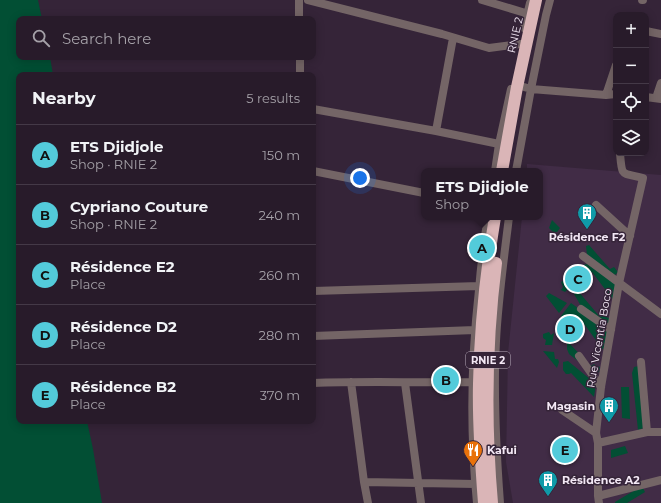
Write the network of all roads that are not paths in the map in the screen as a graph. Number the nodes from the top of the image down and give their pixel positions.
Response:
1 (299, 0) edge
2 (308, 0) edge
3 (482, 0) edge
4 (530, 0) edge
5 (536, 0) edge
6 (543, 0) edge
7 (550, 0) edge
8 (530, 14) junction
9 (299, 16) edge
10 (649, 32) edge
11 (661, 34) edge
12 (453, 38) junction
13 (520, 44) junction
14 (300, 60) edge
15 (300, 72) edge
16 (613, 74) edge
17 (661, 83) edge
18 (527, 88) junction
19 (613, 94) edge
20 (606, 95) junction
21 (649, 97) edge
22 (659, 98) edge
23 (316, 111) edge
24 (436, 131) junction
25 (499, 144) junction
26 (620, 156) edge
27 (495, 168) edge
28 (502, 168) edge
29 (510, 168) edge
30 (516, 168) edge
31 (316, 172) edge
32 (421, 192) edge
33 (596, 205) dead end
34 (487, 220) edge
35 (495, 220) edge
36 (502, 220) edge
37 (509, 220) edge
38 (630, 236) junction
39 (583, 256) dead end
40 (619, 283) junction
41 (479, 286) junction
42 (316, 291) edge
43 (581, 309) dead end
44 (661, 314) edge
45 (475, 330) junction
46 (611, 330) junction
47 (316, 336) edge
48 (579, 356) dead end
49 (641, 362) dead end
50 (316, 382) edge
51 (351, 382) junction
52 (472, 382) junction
53 (405, 383) junction
54 (601, 387) junction
55 (562, 410) dead end
56 (647, 432) junction
57 (661, 432) edge
58 (596, 433) junction
59 (598, 443) junction
60 (661, 480) edge
61 (364, 482) junction
62 (418, 483) junction
63 (475, 484) junction
64 (599, 500) edge
65 (368, 503) edge
66 (420, 503) edge
67 (477, 503) edge
68 (484, 503) edge
69 (492, 503) edge
70 (500, 503) edge

1 - 9 street
2 - 12 street
3 - 8 street
4 - 8 street
5 - 8 highway, RNIE 2 / RNIE 2
6 - 18 highway, RNIE 2 / RNIE 2
7 - 18 street
8 - 13 street
8 - 28 highway, RNIE 2 / RNIE 2
10 - 11 street
12 - 13 street
12 - 24 street
13 - 25 street
14 - 15 street
16 - 20 street
17 - 22 street
18 - 20 street
18 - 29 highway, RNIE 2 / RNIE 2
18 - 30 street
19 - 20 street
21 - 22 street
23 - 24 street
24 - 25 street
25 - 27 street
26 - 38 street, Rue Vicentia Boco
31 - 32 street
33 - 38 street
34 - 41 street
35 - 68 highway, RNIE 2 / RNIE 2
36 - 69 highway, RNIE 2 / RNIE 2
37 - 70 street
38 - 40 street, Rue Vicentia Boco
39 - 40 street
40 - 44 street
40 - 46 street, Rue Vicentia Boco
41 - 42 street
41 - 45 street
43 - 46 street
45 - 47 street
45 - 52 street
46 - 54 street, Rue Vicentia Boco
48 - 54 street
49 - 56 street
50 - 51 street
51 - 53 street
51 - 61 street
52 - 53 street
52 - 63 street
53 - 62 street
54 - 58 street, Rue Vicentia Boco
55 - 58 street
56 - 57 street
56 - 59 street
58 - 59 street, Rue Vicentia Boco
59 - 64 street, Rue Vicentia Boco
60 - 64 street
61 - 62 street
61 - 65 street
62 - 63 street
62 - 66 street
63 - 67 street

